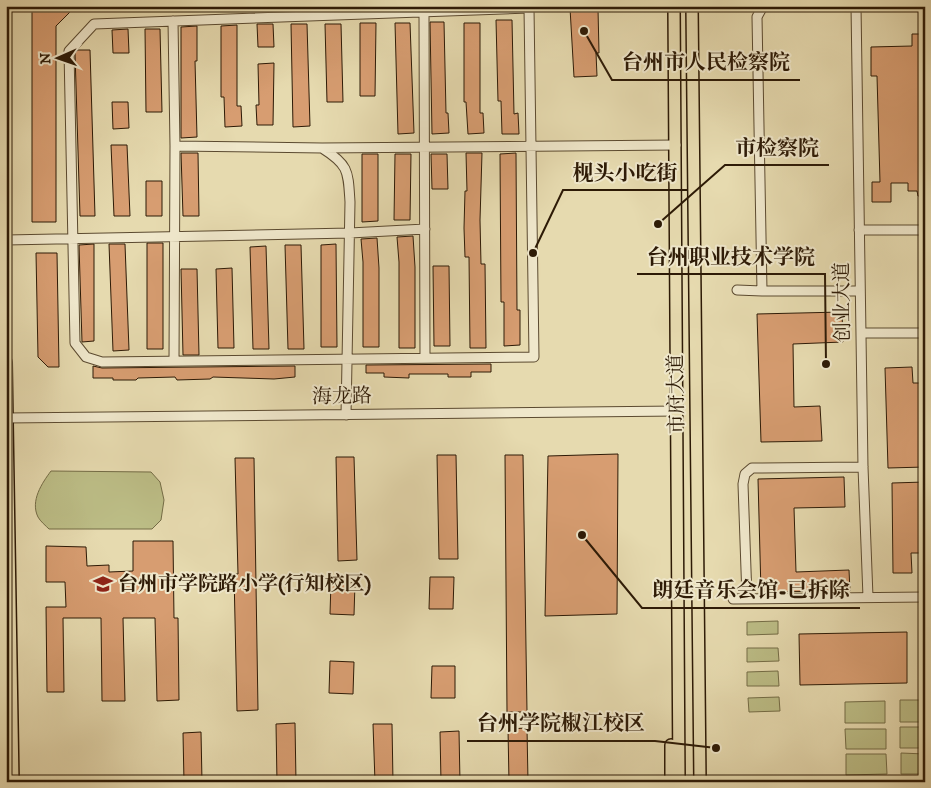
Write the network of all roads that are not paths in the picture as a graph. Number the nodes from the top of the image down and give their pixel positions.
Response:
1 (674, 6) edge
2 (692, 6) edge
3 (763, 6) edge
4 (856, 6) edge
5 (424, 12) junction
6 (172, 21) junction
7 (676, 145) junction
8 (175, 146) junction
9 (532, 146) junction
10 (424, 147) junction
11 (322, 148) junction
12 (424, 229) junction
13 (859, 230) junction
14 (925, 230) edge
15 (350, 233) junction
16 (173, 236) junction
17 (73, 238) junction
18 (6, 240) edge
19 (737, 290) dead end
20 (762, 291) junction
21 (860, 291) junction
22 (861, 333) junction
23 (925, 334) edge
24 (425, 358) junction
25 (347, 359) junction
26 (174, 361) junction
27 (6, 362) edge
28 (678, 411) junction
29 (346, 414) junction
30 (7, 418) edge
31 (863, 467) junction
32 (868, 597) junction
33 (925, 597) edge
34 (747, 598) junction
35 (733, 599) dead end
36 (678, 694) junction
37 (13, 782) edge
38 (670, 782) edge
39 (679, 782) edge
40 (700, 782) edge

1 - 7 main road, 市府大道
2 - 40 main road, 市府大道
3 - 20 street
4 - 13 street, 创业大道
5 - 6 street
5 - 9 street
5 - 10 street
6 - 8 street
6 - 17 street
7 - 9 street
7 - 28 main road, 市府大道
8 - 11 street
8 - 16 street
9 - 10 street
9 - 24 street
10 - 11 street
10 - 12 street
11 - 15 street
12 - 15 street
12 - 24 street
13 - 14 street
13 - 21 street, 创业大道
15 - 16 street
15 - 25 street
16 - 17 street
16 - 26 street
17 - 18 street
17 - 26 street
19 - 20 street
20 - 21 street
21 - 22 street, 创业大道
22 - 23 street
22 - 31 street, 创业大道
24 - 25 street
25 - 26 street
25 - 29 street
27 - 30 main road
28 - 29 street, 海龙路
28 - 36 main road, 市府大道
29 - 30 street, 海龙路
30 - 37 main road
31 - 32 street, 创业大道
31 - 34 street
32 - 33 street
32 - 34 street
34 - 35 street
36 - 38 main road
36 - 39 main road, 市府大道

